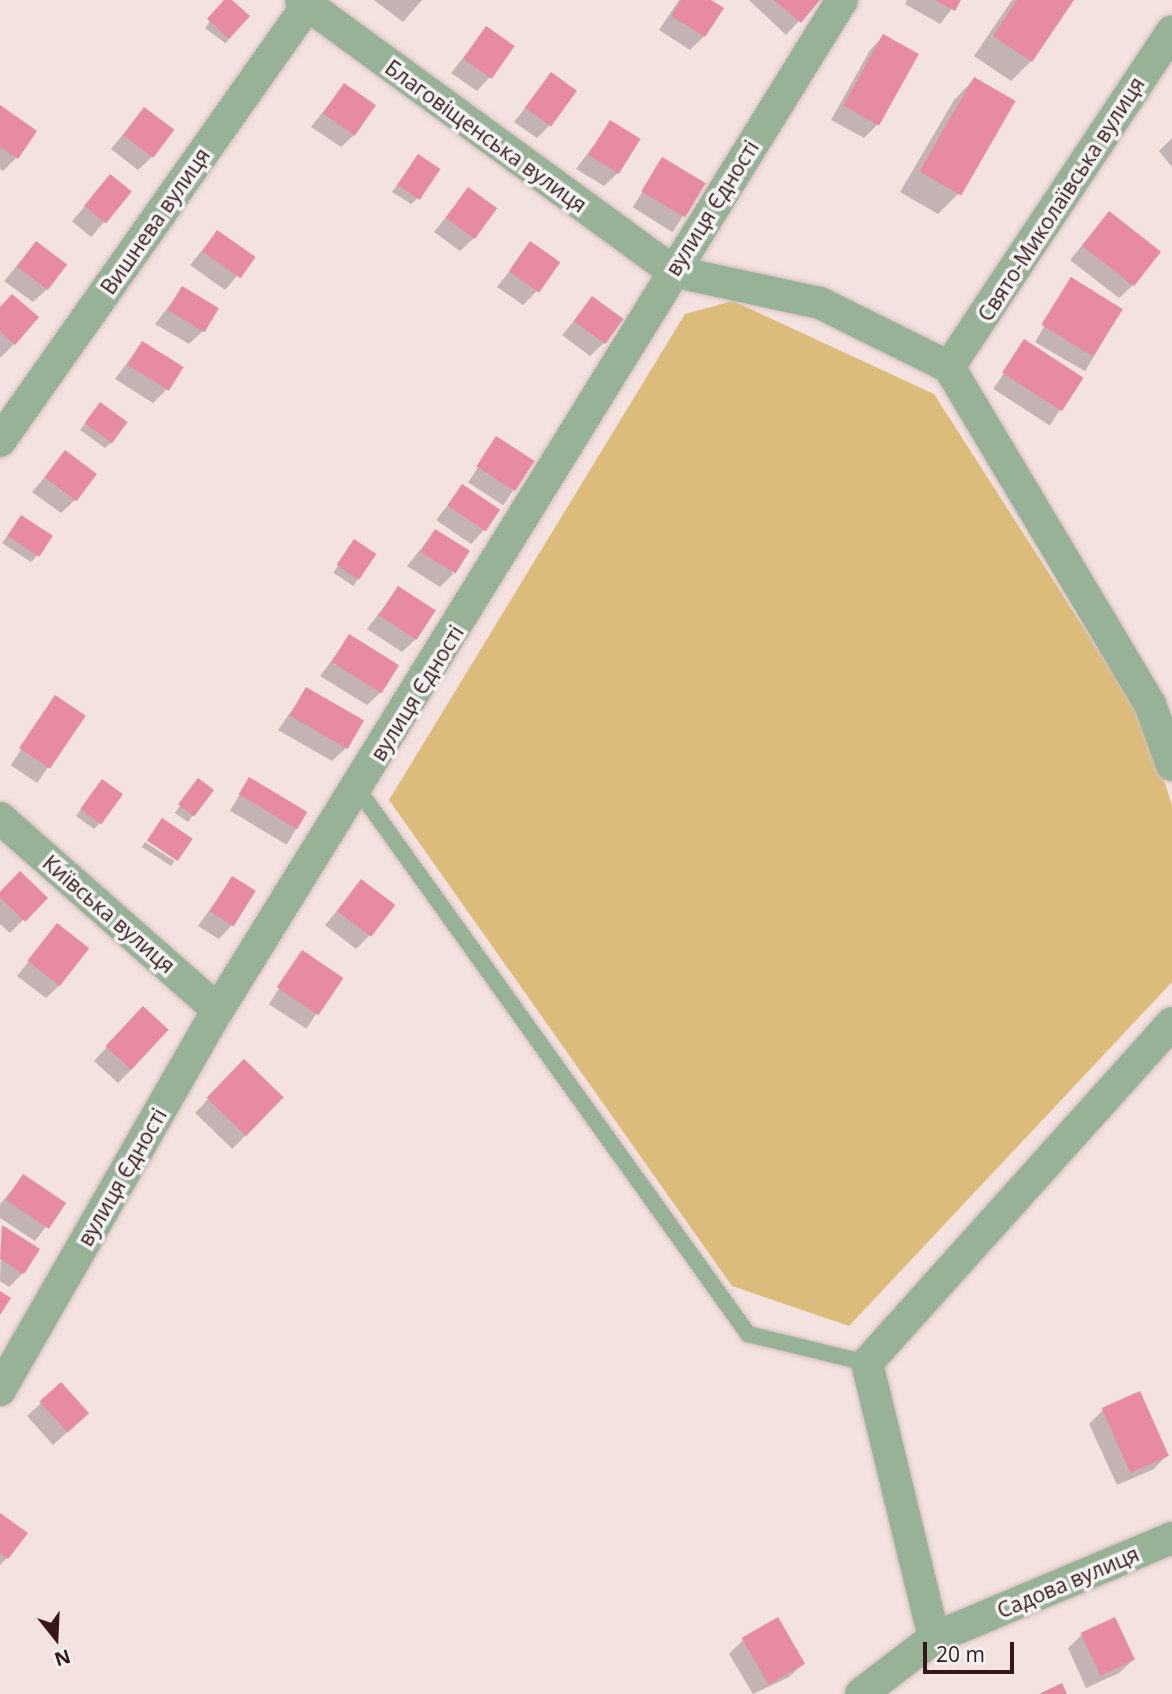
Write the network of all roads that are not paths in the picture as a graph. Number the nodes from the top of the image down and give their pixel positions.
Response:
1 (842, 0) edge
2 (306, 2) edge
3 (1172, 30) edge
4 (672, 271) junction
5 (949, 368) junction
6 (0, 441) edge
7 (1150, 704) junction
8 (1172, 732) edge
9 (1172, 765) edge
10 (357, 788) junction
11 (0, 818) edge
12 (218, 1010) junction
13 (1172, 1023) edge
14 (867, 1363) junction
15 (0, 1390) edge
16 (1172, 1538) edge
17 (934, 1638) junction
18 (860, 1694) edge

1 - 4 street, вулиця Єдності
2 - 4 street, Благовіщенська вулиця
2 - 6 street, Вишнева вулиця
3 - 5 street, Свято-Миколаївська вулиця
4 - 5 street
4 - 10 street, вулиця Єдності
5 - 7 street
7 - 8 street
7 - 9 street
10 - 12 street, вулиця Єдності
10 - 14 lane
11 - 12 street, Київська вулиця
12 - 15 street, вулиця Єдності
13 - 14 street
14 - 17 street
16 - 17 street, Садова вулиця
17 - 18 street, Садова вулиця

